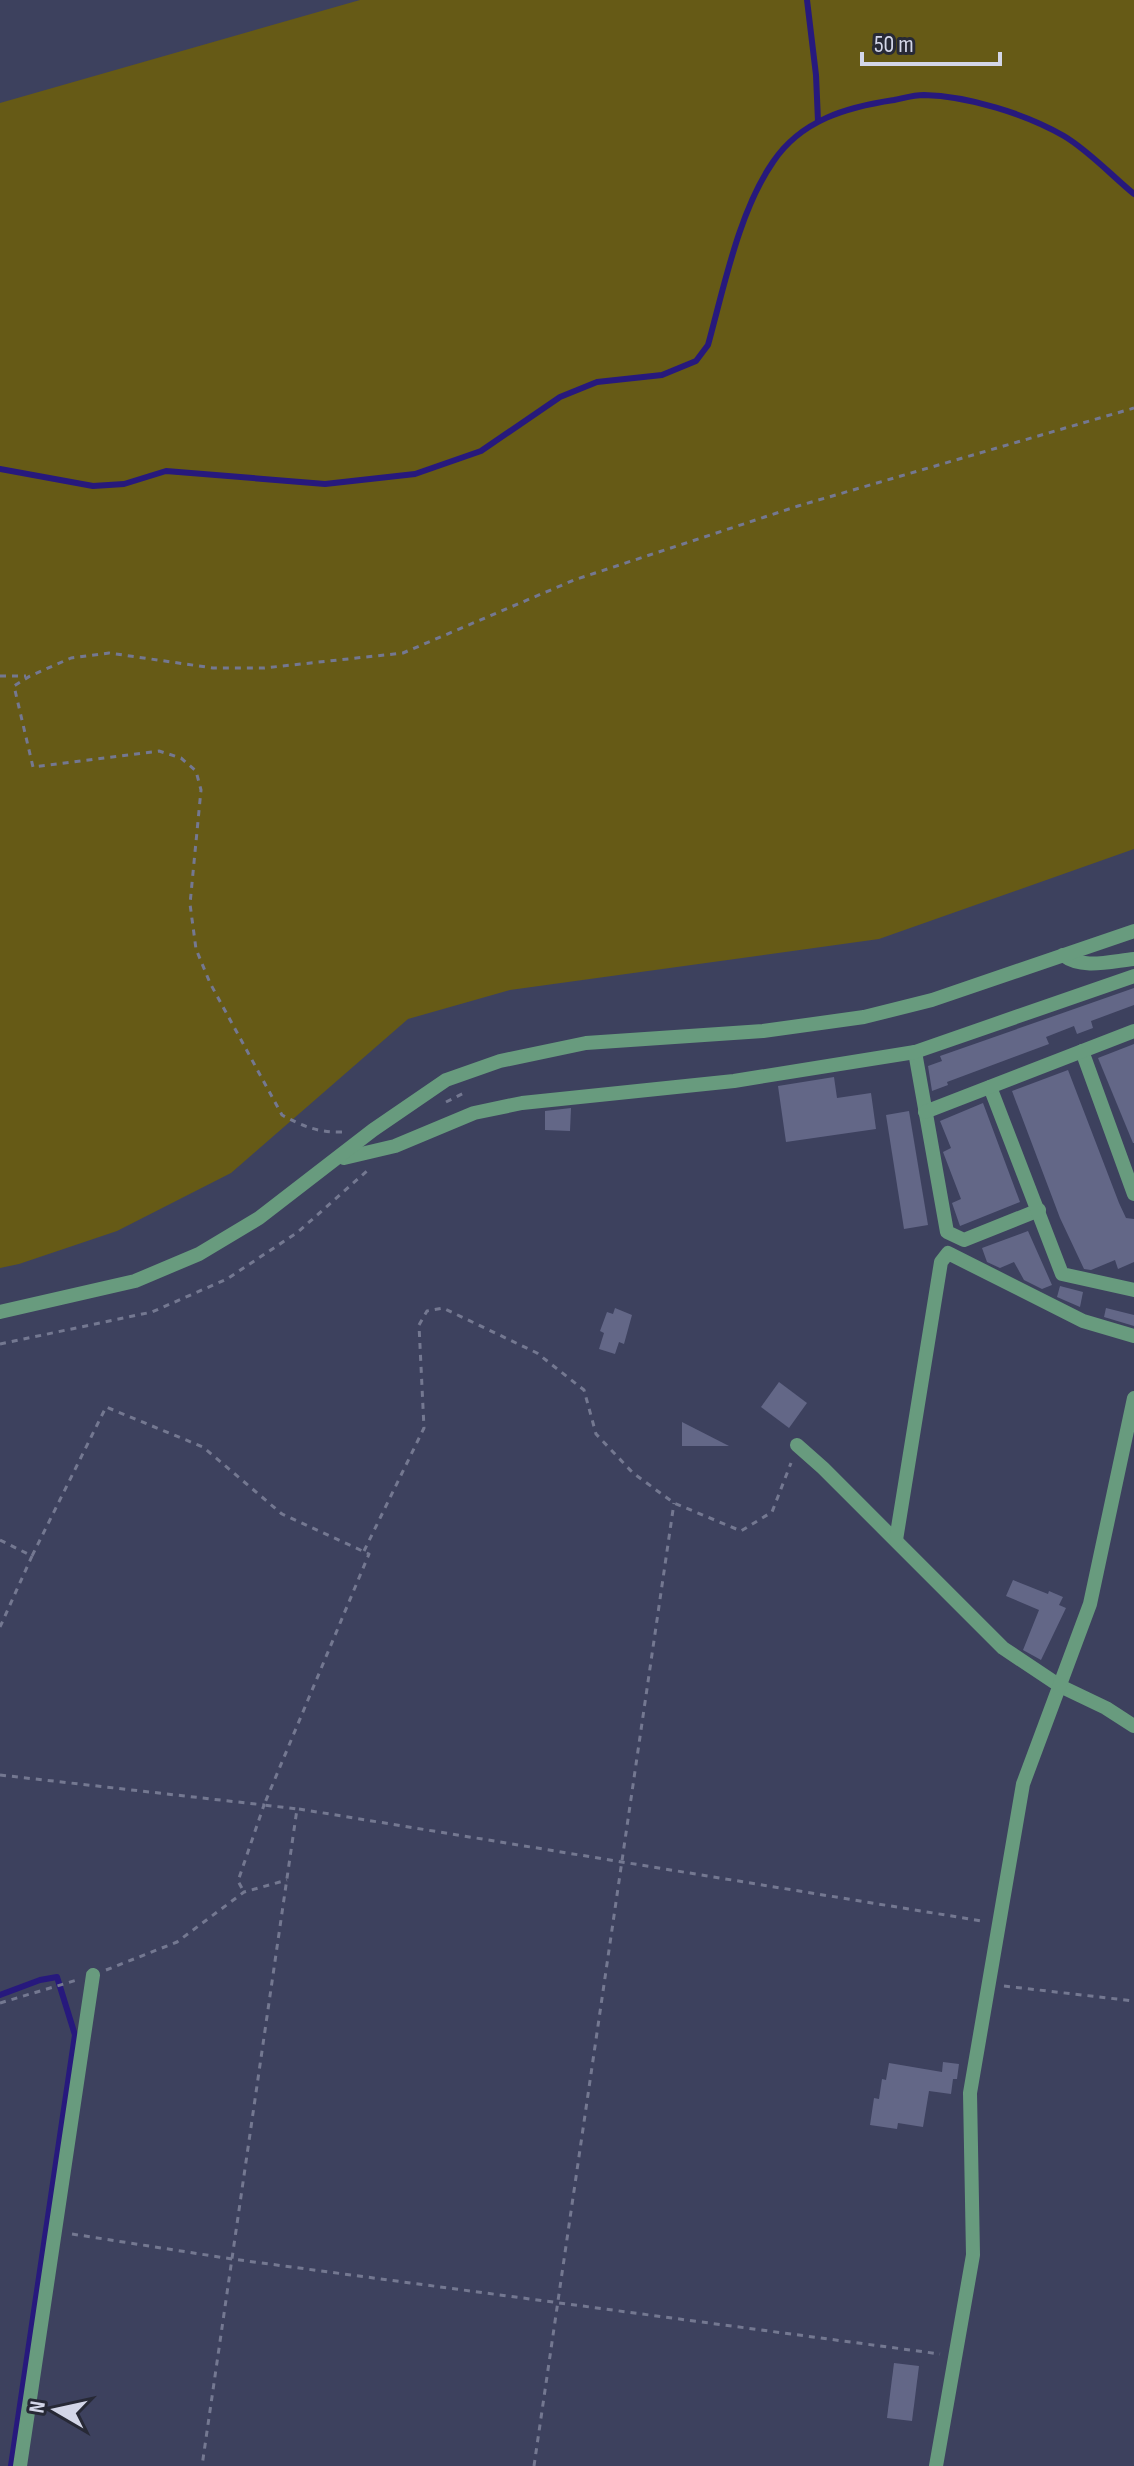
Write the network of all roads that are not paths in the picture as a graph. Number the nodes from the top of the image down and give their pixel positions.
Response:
1 (1134, 931) edge
2 (1063, 955) junction
3 (1134, 959) edge
4 (1134, 976) edge
5 (1134, 1031) edge
6 (1082, 1051) junction
7 (915, 1052) junction
8 (990, 1087) junction
9 (925, 1112) junction
10 (337, 1160) junction
11 (1134, 1194) edge
12 (1039, 1210) junction
13 (947, 1232) junction
14 (948, 1253) junction
15 (1134, 1290) edge
16 (0, 1312) edge
17 (1134, 1336) edge
18 (1134, 1398) edge
19 (797, 1445) road end
20 (896, 1540) junction
21 (1060, 1686) junction
22 (1134, 1726) edge
23 (93, 1975) road end
24 (20, 2466) edge
25 (936, 2466) edge

1 - 2 street
2 - 3 street
2 - 10 street
4 - 7 street
5 - 6 street
6 - 8 street
6 - 11 street
7 - 9 street
7 - 10 street
8 - 9 street
8 - 12 street
9 - 13 street
10 - 16 street
12 - 13 street
12 - 15 street
13 - 14 street
14 - 17 street
14 - 20 street
18 - 21 street
19 - 20 street
20 - 21 street
21 - 22 street
21 - 25 street
23 - 24 street

